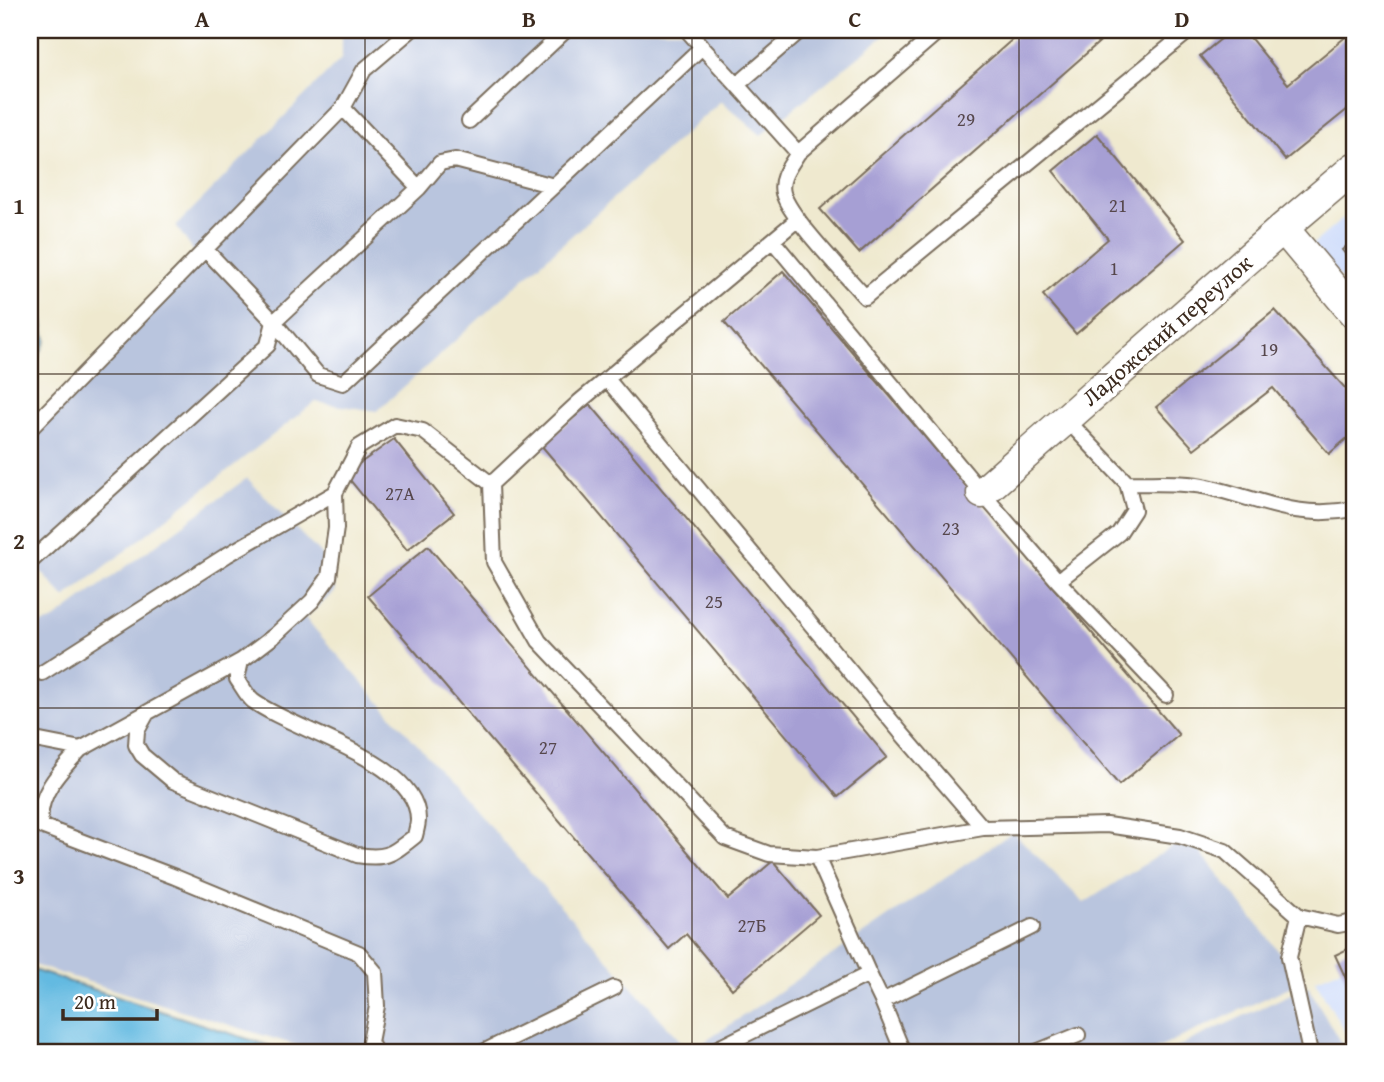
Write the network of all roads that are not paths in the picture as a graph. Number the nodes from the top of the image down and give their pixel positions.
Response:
1 (411, 30) edge
2 (566, 30) edge
3 (687, 30) edge
4 (801, 30) edge
5 (940, 30) edge
6 (1190, 30) edge
7 (702, 47) junction
8 (737, 85) junction
9 (343, 108) junction
10 (469, 121) dead end
11 (798, 153) junction
12 (1354, 168) edge
13 (554, 186) junction
14 (419, 188) junction
15 (798, 219) junction
16 (1283, 228) junction
17 (773, 241) junction
18 (205, 249) junction
19 (1354, 313) edge
20 (274, 322) junction
21 (607, 379) junction
22 (1066, 419) junction
23 (30, 429) edge
24 (1127, 483) junction
25 (491, 484) junction
26 (335, 493) junction
27 (982, 493) junction
28 (1354, 509) edge
29 (30, 562) edge
30 (1058, 581) junction
31 (241, 662) junction
32 (42, 673) dead end
33 (1166, 695) dead end
34 (147, 712) junction
35 (30, 738) edge
36 (81, 748) junction
37 (34, 819) edge
38 (983, 828) junction
39 (817, 857) junction
40 (1299, 916) junction
41 (1354, 922) edge
42 (1032, 927) dead end
43 (869, 974) junction
44 (614, 988) dead end
45 (882, 1001) junction
46 (1078, 1035) dead end
47 (375, 1052) edge
48 (483, 1052) edge
49 (710, 1052) edge
50 (903, 1052) edge
51 (1037, 1052) edge
52 (1310, 1052) edge

1 - 9 lane
2 - 10 lane
3 - 7 lane
4 - 8 lane
5 - 11 lane
6 - 15 lane
7 - 8 lane
7 - 13 lane
8 - 11 lane
9 - 14 lane
9 - 18 lane
11 - 15 lane
12 - 16 street, Ладожский переулок
13 - 14 lane
13 - 20 lane
14 - 20 lane
15 - 17 lane
16 - 19 street
16 - 22 street, Ладожский переулок
17 - 21 lane
17 - 27 lane
18 - 20 lane
18 - 23 lane
20 - 29 lane
21 - 25 lane
21 - 38 lane
22 - 24 lane
22 - 27 street, Ладожский переулок
24 - 28 lane
24 - 30 lane
25 - 26 lane
25 - 39 lane
26 - 31 lane
26 - 32 lane
27 - 30 lane
30 - 33 lane
31 - 34 lane
31 - 34 lane
34 - 36 lane
35 - 36 lane
36 - 37 lane
37 - 47 lane
38 - 39 lane
38 - 40 lane
39 - 43 lane
40 - 41 lane
40 - 52 lane
42 - 45 lane
43 - 45 lane
43 - 49 lane
44 - 48 lane
45 - 50 lane
46 - 51 lane

